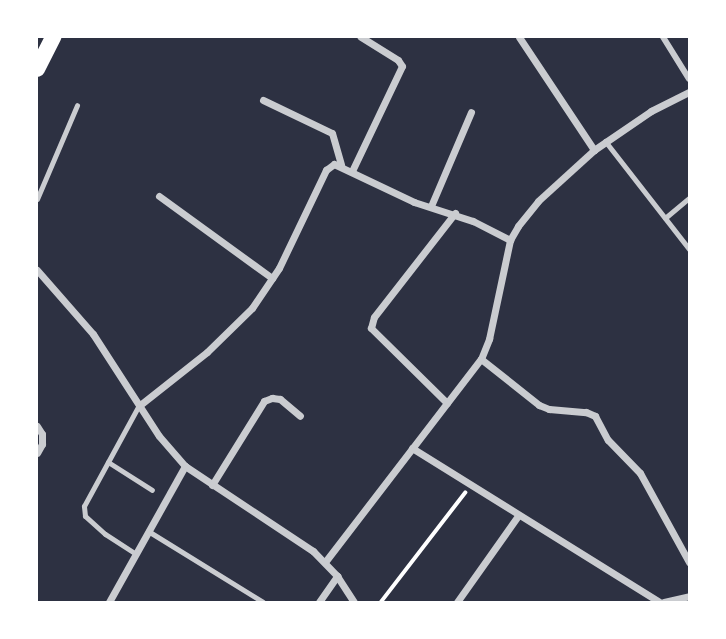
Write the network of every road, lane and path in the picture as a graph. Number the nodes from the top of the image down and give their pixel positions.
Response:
1 (53, 37) edge
2 (361, 37) edge
3 (519, 37) edge
4 (663, 37) edge
5 (37, 69) edge
6 (689, 79) edge
7 (689, 92) edge
8 (263, 100) dead end
9 (77, 106) dead end
10 (471, 112) dead end
11 (605, 141) junction
12 (594, 150) junction
13 (341, 165) junction
14 (352, 171) junction
15 (159, 196) dead end
16 (689, 198) edge
17 (37, 199) edge
18 (431, 206) junction
19 (455, 213) junction
20 (665, 218) junction
21 (510, 240) junction
22 (689, 249) edge
23 (37, 270) edge
24 (272, 278) junction
25 (481, 359) junction
26 (447, 403) junction
27 (140, 405) junction
28 (300, 416) dead end
29 (37, 426) edge
30 (412, 448) junction
31 (37, 453) edge
32 (108, 462) junction
33 (185, 466) junction
34 (212, 485) junction
35 (471, 486) junction
36 (152, 490) dead end
37 (518, 516) junction
38 (148, 531) junction
39 (136, 554) junction
40 (325, 562) junction
41 (689, 562) edge
42 (337, 576) junction
43 (689, 596) edge
44 (109, 602) edge
45 (263, 602) edge
46 (320, 602) edge
47 (354, 602) edge
48 (381, 602) edge
49 (457, 602) edge
50 (661, 602) edge

1 - 5 highway
2 - 14 street
3 - 12 street
4 - 6 street
7 - 11 street
8 - 13 street
9 - 17 lane
10 - 18 street
11 - 12 street
11 - 20 lane
12 - 21 street
13 - 14 street
13 - 24 street
14 - 18 street
15 - 24 street
16 - 20 lane
18 - 19 street
19 - 21 street
19 - 26 street
20 - 22 lane
21 - 25 street
23 - 27 street
24 - 27 street
25 - 26 street
25 - 41 street
26 - 30 street
27 - 32 lane
27 - 33 street
28 - 34 street
29 - 31 street
30 - 35 street
30 - 40 street
32 - 36 lane
32 - 39 lane
33 - 34 street
33 - 38 street
34 - 40 street
35 - 37 street
35 - 48 path
37 - 49 street
37 - 50 street
38 - 39 street
38 - 45 lane
39 - 44 street
40 - 42 street
42 - 46 street
42 - 47 street
43 - 50 street

